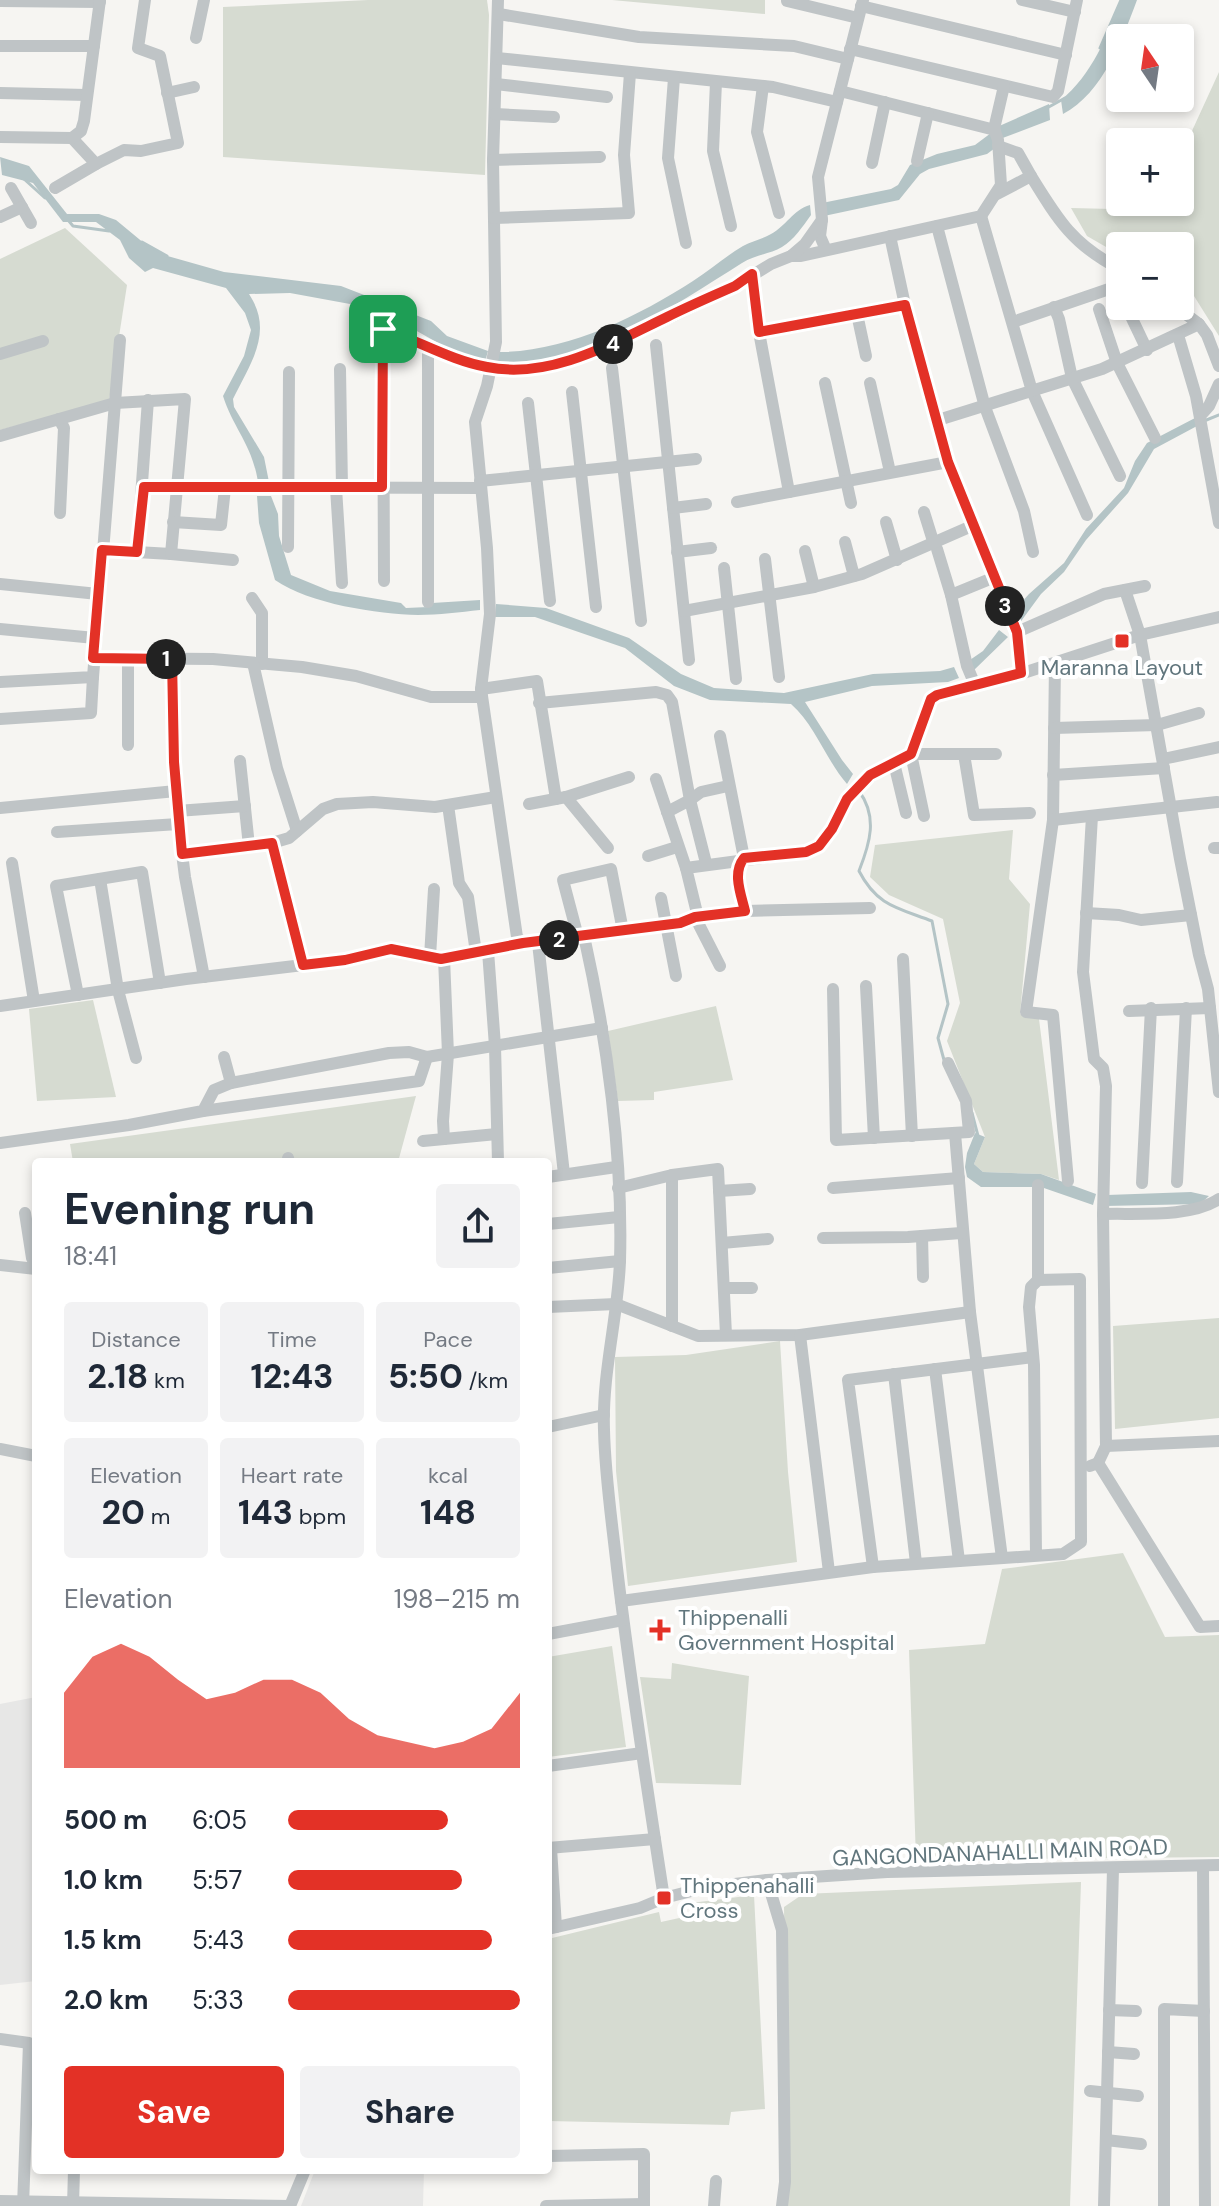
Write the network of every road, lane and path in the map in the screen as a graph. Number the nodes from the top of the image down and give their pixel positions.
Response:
1 (145, 0) edge
2 (204, 0) edge
3 (498, 0) edge
4 (1022, 0) edge
5 (0, 1) edge
6 (100, 1) edge
7 (787, 1) edge
8 (1076, 6) edge
9 (861, 8) edge
10 (499, 14) junction
11 (196, 38) dead end
12 (0, 46) edge
13 (94, 46) junction
14 (849, 54) junction
15 (1066, 55) junction
16 (497, 58) junction
17 (630, 73) junction
18 (674, 78) junction
19 (716, 82) junction
20 (496, 84) junction
21 (763, 86) junction
22 (1004, 86) junction
23 (194, 87) dead end
24 (0, 93) edge
25 (167, 93) junction
26 (87, 95) junction
27 (838, 96) junction
28 (607, 97) dead end
29 (885, 102) junction
30 (928, 113) junction
31 (495, 114) junction
32 (554, 117) dead end
33 (0, 137) edge
34 (996, 137) junction
35 (72, 138) junction
36 (600, 157) dead end
37 (493, 160) junction
38 (917, 161) dead end
39 (872, 163) dead end
40 (96, 164) junction
41 (1031, 176) junction
42 (11, 188) dead end
43 (55, 188) dead end
44 (997, 194) junction
45 (22, 207) junction
46 (779, 213) dead end
47 (981, 216) junction
48 (0, 217) edge
49 (494, 218) junction
50 (822, 220) junction
51 (31, 223) dead end
52 (731, 226) dead end
53 (937, 226) junction
54 (890, 236) junction
55 (686, 243) dead end
56 (826, 250) junction
57 (791, 256) junction
58 (1106, 261) edge
59 (752, 274) junction
60 (1106, 290) edge
61 (905, 305) junction
62 (1054, 307) junction
63 (1099, 309) dead end
64 (857, 314) junction
65 (1133, 320) edge
66 (1194, 320) edge
67 (1013, 322) junction
68 (1199, 324) junction
69 (759, 332) junction
70 (1178, 335) junction
71 (120, 340) dead end
72 (43, 341) dead end
73 (656, 345) dead end
74 (428, 346) junction
75 (1147, 350) junction
76 (0, 354) edge
77 (866, 356) dead end
78 (1117, 363) junction
79 (1219, 366) edge
80 (489, 368) junction
81 (612, 368) dead end
82 (340, 369) dead end
83 (289, 372) dead end
84 (1072, 378) junction
85 (825, 383) dead end
86 (870, 383) dead end
87 (1219, 384) edge
88 (1032, 391) junction
89 (572, 392) dead end
90 (148, 400) junction
91 (115, 403) junction
92 (528, 403) dead end
93 (985, 407) junction
94 (59, 419) junction
95 (935, 421) junction
96 (1202, 423) junction
97 (0, 436) edge
98 (1155, 438) dead end
99 (696, 459) dead end
100 (668, 462) junction
101 (948, 462) junction
102 (1214, 463) edge
103 (623, 466) junction
104 (581, 471) junction
105 (890, 472) junction
106 (537, 475) junction
107 (1120, 476) dead end
108 (847, 481) junction
109 (481, 485) junction
110 (144, 487) junction
111 (277, 487) junction
112 (382, 487) junction
113 (175, 488) junction
114 (225, 488) junction
115 (339, 488) junction
116 (427, 488) junction
117 (789, 492) junction
118 (737, 502) dead end
119 (851, 503) dead end
120 (706, 504) dead end
121 (673, 508) junction
122 (924, 512) dead end
123 (60, 513) dead end
124 (1087, 515) dead end
125 (173, 522) junction
126 (886, 522) dead end
127 (1219, 523) edge
128 (974, 525) junction
129 (845, 542) dead end
130 (935, 545) junction
131 (288, 547) dead end
132 (711, 548) dead end
133 (102, 550) junction
134 (805, 551) dead end
135 (137, 552) junction
136 (677, 552) junction
137 (1033, 552) dead end
138 (171, 554) junction
139 (765, 559) dead end
140 (233, 560) dead end
141 (897, 560) junction
142 (724, 568) dead end
143 (854, 576) junction
144 (995, 577) junction
145 (384, 581) dead end
146 (342, 583) dead end
147 (0, 584) edge
148 (1145, 586) dead end
149 (814, 587) junction
150 (1125, 590) junction
151 (98, 594) junction
152 (951, 595) junction
153 (770, 597) junction
154 (252, 598) dead end
155 (550, 601) dead end
156 (428, 602) dead end
157 (728, 604) junction
158 (596, 607) dead end
159 (684, 611) junction
160 (1219, 617) edge
161 (641, 621) dead end
162 (1015, 628) junction
163 (0, 629) edge
164 (1140, 635) junction
165 (95, 638) junction
166 (93, 658) junction
167 (128, 659) junction
168 (172, 659) junction
169 (689, 660) dead end
170 (257, 663) junction
171 (1055, 663) junction
172 (1021, 673) junction
173 (971, 676) junction
174 (93, 677) junction
175 (779, 677) dead end
176 (736, 679) dead end
177 (0, 682) edge
178 (481, 693) junction
179 (539, 703) junction
180 (1199, 713) dead end
181 (0, 719) edge
182 (1157, 725) junction
183 (1054, 728) junction
184 (720, 736) dead end
185 (128, 745) dead end
186 (1219, 747) edge
187 (911, 754) junction
188 (964, 754) junction
189 (996, 754) dead end
190 (240, 761) dead end
191 (894, 763) junction
192 (1164, 763) junction
193 (1053, 775) junction
194 (629, 777) dead end
195 (656, 779) dead end
196 (728, 786) junction
197 (176, 791) junction
198 (496, 797) junction
199 (561, 798) junction
200 (690, 800) junction
201 (1217, 802) dead end
202 (529, 804) dead end
203 (448, 805) junction
204 (245, 806) junction
205 (0, 808) edge
206 (1171, 808) junction
207 (177, 811) junction
208 (667, 812) junction
209 (906, 813) dead end
210 (1030, 813) dead end
211 (924, 816) dead end
212 (1092, 816) junction
213 (1053, 820) junction
214 (178, 824) junction
215 (297, 831) junction
216 (57, 832) dead end
217 (272, 843) junction
218 (249, 846) junction
219 (677, 847) junction
220 (608, 848) dead end
221 (182, 854) junction
222 (648, 856) dead end
223 (744, 858) junction
224 (12, 863) dead end
225 (706, 863) junction
226 (686, 868) junction
227 (100, 879) junction
228 (434, 889) dead end
229 (661, 898) dead end
230 (870, 908) dead end
231 (745, 911) junction
232 (1086, 913) junction
233 (1191, 915) junction
234 (695, 917) junction
235 (665, 925) junction
236 (623, 931) junction
237 (581, 937) junction
238 (523, 943) junction
239 (538, 943) junction
240 (482, 952) junction
241 (430, 957) junction
242 (444, 958) junction
243 (903, 959) dead end
244 (303, 965) junction
245 (720, 966) dead end
246 (676, 976) dead end
247 (204, 977) junction
248 (160, 983) junction
249 (866, 986) dead end
250 (833, 989) dead end
251 (118, 990) junction
252 (78, 995) junction
253 (34, 1001) junction
254 (0, 1006) edge
255 (1151, 1008) junction
256 (1186, 1008) junction
257 (1210, 1008) junction
258 (1129, 1011) dead end
259 (602, 1028) junction
260 (548, 1036) junction
261 (495, 1046) junction
262 (448, 1054) junction
263 (224, 1057) dead end
264 (427, 1057) junction
265 (136, 1058) dead end
266 (948, 1063) dead end
267 (231, 1083) junction
268 (1219, 1092) edge
269 (203, 1111) junction
270 (955, 1133) junction
271 (497, 1134) junction
272 (912, 1136) junction
273 (874, 1138) junction
274 (444, 1139) junction
275 (423, 1141) dead end
276 (0, 1143) edge
277 (498, 1158) edge
278 (616, 1167) junction
279 (564, 1174) junction
280 (672, 1175) junction
281 (552, 1176) edge
282 (959, 1178) junction
283 (1068, 1181) dead end
284 (1177, 1182) dead end
285 (1142, 1183) dead end
286 (1038, 1185) dead end
287 (618, 1188) junction
288 (833, 1188) dead end
289 (750, 1189) dead end
290 (719, 1191) junction
291 (1219, 1199) edge
292 (25, 1213) dead end
293 (1103, 1214) junction
294 (619, 1217) junction
295 (552, 1224) edge
296 (961, 1233) junction
297 (922, 1236) junction
298 (823, 1238) dead end
299 (768, 1239) dead end
300 (722, 1243) junction
301 (32, 1258) edge
302 (620, 1261) junction
303 (0, 1265) edge
304 (32, 1267) edge
305 (552, 1268) edge
306 (923, 1277) dead end
307 (1038, 1280) junction
308 (724, 1288) junction
309 (752, 1288) dead end
310 (616, 1304) junction
311 (552, 1307) edge
312 (970, 1312) junction
313 (672, 1326) junction
314 (726, 1335) junction
315 (800, 1335) junction
316 (1033, 1357) junction
317 (978, 1364) junction
318 (935, 1369) junction
319 (894, 1374) junction
320 (604, 1415) junction
321 (552, 1426) edge
322 (1219, 1441) edge
323 (1106, 1446) junction
324 (0, 1449) edge
325 (32, 1455) edge
326 (1098, 1463) junction
327 (1080, 1471) junction
328 (1036, 1555) junction
329 (1002, 1558) junction
330 (959, 1561) junction
331 (916, 1563) junction
332 (873, 1567) junction
333 (829, 1572) junction
334 (621, 1601) junction
335 (623, 1620) junction
336 (1219, 1626) edge
337 (552, 1633) edge
338 (642, 1753) junction
339 (552, 1765) edge
340 (655, 1839) junction
341 (552, 1848) edge
342 (1219, 1865) edge
343 (1203, 1866) junction
344 (1113, 1869) junction
345 (767, 1880) junction
346 (664, 1898) junction
347 (779, 1923) junction
348 (552, 1928) edge
349 (1109, 2010) junction
350 (1136, 2011) dead end
351 (1204, 2011) junction
352 (0, 2039) edge
353 (32, 2044) edge
354 (1108, 2052) junction
355 (1134, 2054) dead end
356 (32, 2060) edge
357 (1090, 2091) dead end
358 (1107, 2093) junction
359 (1138, 2096) dead end
360 (1106, 2140) junction
361 (1141, 2144) dead end
362 (552, 2156) edge
363 (74, 2174) edge
364 (303, 2174) edge
365 (716, 2181) dead end
366 (1205, 2182) junction
367 (1219, 2183) edge
368 (0, 2201) edge
369 (23, 2204) edge
370 (73, 2204) edge
371 (644, 2205) edge
372 (290, 2206) edge
373 (546, 2206) edge
374 (714, 2206) edge
375 (775, 2206) edge
376 (782, 2206) edge
377 (1104, 2206) edge
378 (1164, 2206) edge
379 (1205, 2206) edge

1 - 25 street
2 - 11 street
3 - 10 street
4 - 8 street
5 - 6 street
6 - 13 street
7 - 9 street
8 - 15 street
9 - 14 street
9 - 15 street
10 - 14 street
10 - 16 street
12 - 13 street
13 - 26 street
14 - 22 street
14 - 27 street
15 - 22 street
16 - 17 street
16 - 20 street
17 - 18 street
17 - 49 street
18 - 19 street
18 - 55 street
19 - 21 street
19 - 52 street
20 - 28 street
20 - 31 street
21 - 27 street
21 - 46 street
22 - 34 street
23 - 25 street
24 - 26 street
25 - 40 street
26 - 35 street
27 - 29 street
27 - 50 street
29 - 30 street
29 - 39 street
30 - 34 street
30 - 38 street
31 - 32 street
31 - 37 street
33 - 35 street
34 - 41 street
34 - 44 street
35 - 40 street
36 - 37 street
37 - 49 street
40 - 43 street
41 - 44 street
41 - 58 street
42 - 45 street
44 - 47 street
45 - 48 street
45 - 51 street
47 - 53 street
47 - 67 street
49 - 80 street
50 - 56 street
50 - 57 street
53 - 54 street
53 - 93 street
54 - 56 street
54 - 61 street
56 - 57 street
57 - 59 street
59 - 69 street
59 - 80 street
60 - 62 street
61 - 64 street
61 - 95 street
62 - 67 street
62 - 84 street
63 - 78 street
64 - 69 street
64 - 77 street
65 - 75 street
66 - 68 street
67 - 88 street
68 - 70 street
68 - 79 street
69 - 117 street
70 - 75 street
70 - 96 street
71 - 91 street
72 - 76 street
73 - 100 street
74 - 80 street
74 - 112 street
74 - 116 street
75 - 78 street
78 - 84 street
78 - 98 street
80 - 109 street
81 - 103 street
82 - 115 street
83 - 111 street
84 - 88 street
84 - 107 street
85 - 108 street
86 - 105 street
87 - 96 street
88 - 93 street
88 - 124 street
89 - 104 street
90 - 91 street
90 - 110 street
90 - 113 street
91 - 94 street
91 - 133 street
92 - 106 street
93 - 95 street
93 - 137 street
94 - 97 street
94 - 123 street
95 - 101 street
96 - 102 street
99 - 100 street
100 - 103 street
100 - 121 street
101 - 105 street
101 - 128 street
102 - 127 street
103 - 104 street
103 - 161 street
104 - 106 street
104 - 158 street
105 - 108 street
106 - 109 street
106 - 155 street
108 - 117 street
108 - 119 street
109 - 116 street
109 - 178 street
110 - 113 street
110 - 135 street
111 - 114 street
111 - 115 street
111 - 131 street
112 - 115 street
112 - 116 street
112 - 145 street
113 - 114 street
113 - 125 street
114 - 125 street
115 - 146 street
116 - 156 street
117 - 118 street
120 - 121 street
121 - 136 street
122 - 130 street
125 - 138 street
126 - 141 street
128 - 130 street
128 - 144 street
129 - 143 street
130 - 141 street
130 - 152 street
132 - 136 street
133 - 135 street
133 - 151 street
134 - 149 street
135 - 138 street
136 - 159 street
138 - 140 street
139 - 153 street
141 - 143 street
142 - 157 street
143 - 149 street
144 - 152 street
144 - 162 street
147 - 151 street
148 - 150 street
149 - 153 street
150 - 162 street
150 - 164 street
151 - 165 street
152 - 173 street
153 - 157 street
153 - 175 street
154 - 170 street
157 - 159 street
157 - 176 street
159 - 169 street
160 - 164 street
162 - 172 street
163 - 165 street
164 - 171 street
164 - 182 street
165 - 166 street
166 - 167 street
166 - 174 street
167 - 168 street
167 - 185 street
168 - 170 street
168 - 197 street
170 - 178 street
170 - 215 street
171 - 172 street
171 - 183 street
172 - 173 street
173 - 187 street
174 - 177 street
174 - 181 street
178 - 179 street
178 - 198 street
179 - 199 street
179 - 200 street
180 - 182 street
182 - 183 street
182 - 192 street
183 - 193 street
184 - 196 street
186 - 192 street
187 - 188 street
187 - 191 street
187 - 211 street
188 - 189 street
188 - 210 street
190 - 204 street
191 - 209 street
191 - 223 street
192 - 193 street
192 - 206 street
193 - 213 street
194 - 199 street
195 - 208 street
196 - 200 street
196 - 223 street
197 - 205 street
197 - 207 street
198 - 203 street
198 - 238 street
199 - 202 street
199 - 220 street
200 - 208 street
200 - 225 street
201 - 206 street
203 - 215 street
203 - 240 street
204 - 207 street
204 - 218 street
206 - 212 street
206 - 233 street
207 - 214 street
208 - 219 street
212 - 213 street
212 - 232 street
213 - 283 street
214 - 216 street
214 - 221 street
215 - 217 street
217 - 218 street
217 - 244 street
218 - 221 street
219 - 222 street
219 - 226 street
221 - 247 street
223 - 225 street
223 - 231 street
224 - 253 street
225 - 226 street
226 - 234 street
227 - 248 street
227 - 251 street
227 - 252 street
228 - 241 street
229 - 235 street
230 - 231 street
231 - 234 street
232 - 233 street
232 - 293 street
233 - 257 street
234 - 235 street
234 - 245 street
235 - 236 street
235 - 246 street
236 - 237 street
236 - 237 street
237 - 239 street
237 - 259 street
238 - 239 street
238 - 240 street
239 - 260 street
240 - 242 street
240 - 261 street
241 - 242 street
241 - 244 street
242 - 262 street
243 - 272 street
244 - 247 street
247 - 248 street
248 - 251 street
249 - 273 street
250 - 273 street
251 - 252 street
251 - 265 street
252 - 253 street
253 - 254 street
255 - 256 street
255 - 258 street
255 - 285 street
256 - 257 street
256 - 284 street
257 - 268 street
259 - 260 street
259 - 278 street
260 - 261 street
260 - 279 street
261 - 262 street
261 - 271 street
262 - 264 street
262 - 274 street
263 - 267 street
264 - 267 street
264 - 269 street
266 - 270 street
267 - 269 street
269 - 276 street
270 - 272 street
270 - 282 street
271 - 274 street
271 - 277 street
272 - 273 street
274 - 275 street
278 - 279 street
278 - 287 street
279 - 281 street
280 - 287 street
280 - 290 street
280 - 313 street
282 - 288 street
282 - 296 street
286 - 307 street
287 - 294 street
289 - 290 street
290 - 300 street
291 - 293 street
292 - 301 street
293 - 323 street
294 - 295 street
294 - 302 street
296 - 297 street
296 - 312 street
297 - 298 street
297 - 306 street
299 - 300 street
300 - 308 street
302 - 305 street
302 - 310 street
303 - 304 street
307 - 316 street
307 - 327 street
308 - 309 street
308 - 314 street
310 - 311 street
310 - 313 street
310 - 320 street
312 - 315 street
312 - 317 street
313 - 314 street
314 - 315 street
315 - 333 street
316 - 317 street
316 - 328 street
317 - 318 street
317 - 329 street
318 - 319 street
318 - 330 street
319 - 331 street
319 - 332 street
320 - 321 street
320 - 334 street
322 - 323 street
323 - 326 street
324 - 325 street
326 - 327 street
326 - 336 street
327 - 328 street
328 - 329 street
329 - 330 street
330 - 331 street
331 - 332 street
332 - 333 street
333 - 334 street
334 - 335 street
335 - 337 street
335 - 338 street
338 - 339 street
338 - 340 street
340 - 341 street
340 - 346 street
342 - 343 street, GANGONDANAHALLI MAIN ROAD
343 - 344 street, GANGONDANAHALLI MAIN ROAD
343 - 351 street
344 - 345 street, GANGONDANAHALLI MAIN ROAD
344 - 349 street
345 - 346 street, GANGONDANAHALLI MAIN ROAD
345 - 347 street
346 - 348 street, GANGONDANAHALLI MAIN ROAD
347 - 375 street
347 - 376 street
349 - 350 street
349 - 354 street
351 - 366 street
351 - 378 street
352 - 353 street
354 - 355 street
354 - 358 street
356 - 369 street
357 - 358 street
358 - 359 street
358 - 360 street
360 - 361 street
360 - 377 street
362 - 371 street
363 - 370 street
364 - 372 street
365 - 374 street
366 - 367 street
366 - 379 street
368 - 369 street
369 - 370 street
370 - 372 street
371 - 373 street

